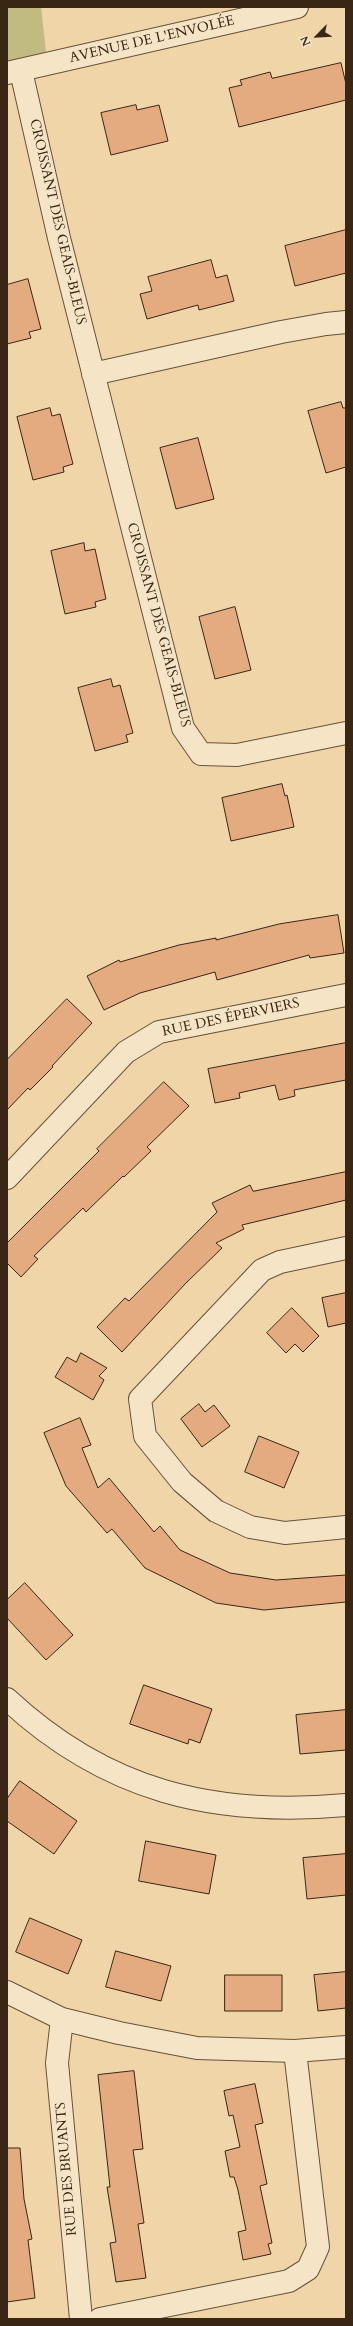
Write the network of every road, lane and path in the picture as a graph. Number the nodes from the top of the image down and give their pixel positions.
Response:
1 (297, 7) edge
2 (14, 72) edge
3 (346, 322) edge
4 (93, 374) junction
5 (346, 733) edge
6 (346, 995) edge
7 (7, 1178) edge
8 (346, 1248) edge
9 (346, 1527) edge
10 (7, 1699) edge
11 (346, 1805) edge
12 (7, 1992) edge
13 (62, 2019) junction
14 (346, 2047) edge
15 (295, 2052) junction
16 (81, 2319) edge
17 (100, 2319) edge

1 - 2 street, AVENUE DE L'ENVOLÉE
2 - 4 street, CROISSANT DES GEAIS-BLEUS
3 - 4 street
4 - 5 street, CROISSANT DES GEAIS-BLEUS
6 - 7 street, RUE DES ÉPERVIERS
8 - 9 street
10 - 11 street
12 - 13 street
13 - 15 street
13 - 16 street, RUE DES BRUANTS
14 - 15 street
15 - 17 street

